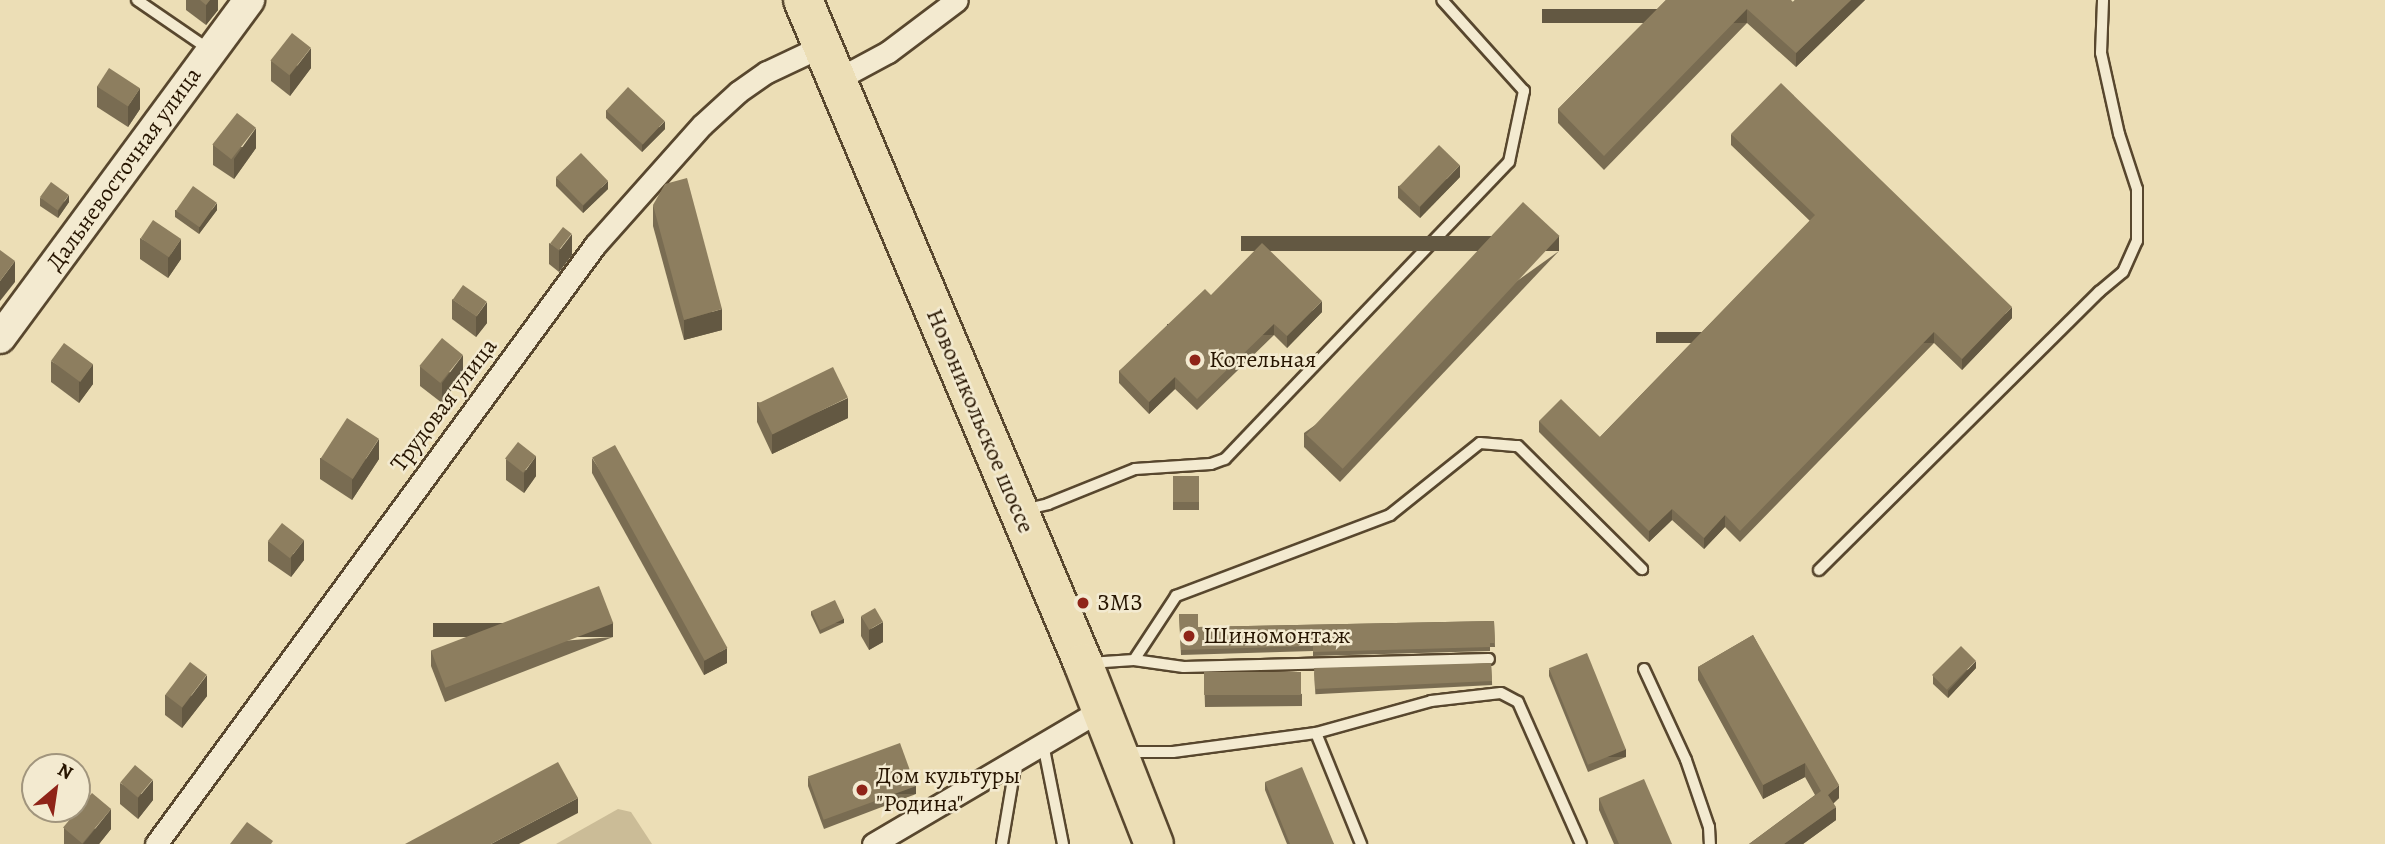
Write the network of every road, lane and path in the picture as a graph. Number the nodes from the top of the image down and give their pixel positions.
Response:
1 (137, 0) edge
2 (249, 0) edge
3 (803, 0) edge
4 (957, 0) edge
5 (1442, 0) edge
6 (2103, 0) edge
7 (210, 51) junction
8 (829, 63) junction
9 (0, 338) edge
10 (1018, 511) junction
11 (1642, 569) dead end
12 (1819, 570) dead end
13 (1489, 659) dead end
14 (1134, 660) junction
15 (1083, 663) junction
16 (1644, 669) dead end
17 (1102, 709) junction
18 (1316, 733) junction
19 (1043, 744) junction
20 (1118, 752) junction
21 (1017, 759) junction
22 (156, 844) edge
23 (873, 844) edge
24 (1002, 844) edge
25 (1063, 844) edge
26 (1154, 844) edge
27 (1361, 844) edge
28 (1581, 844) edge
29 (1710, 844) edge

1 - 7 lane
2 - 7 main road, Дальневосточная улица
3 - 8 highway, Новоникольское шоссе
4 - 8 street, Трудовая улица
5 - 10 lane
6 - 12 lane
7 - 9 main road, Дальневосточная улица
8 - 10 highway, Новоникольское шоссе
8 - 22 street, Трудовая улица
10 - 15 highway, Новоникольское шоссе
11 - 14 lane
13 - 14 lane
14 - 15 lane
15 - 17 highway, Новоникольское шоссе
16 - 29 lane
17 - 19 street
17 - 20 highway, Новоникольское шоссе
18 - 20 lane
18 - 27 lane
18 - 28 lane
19 - 21 street
19 - 25 lane
20 - 26 highway, Новоникольское шоссе
21 - 23 street
21 - 24 lane

